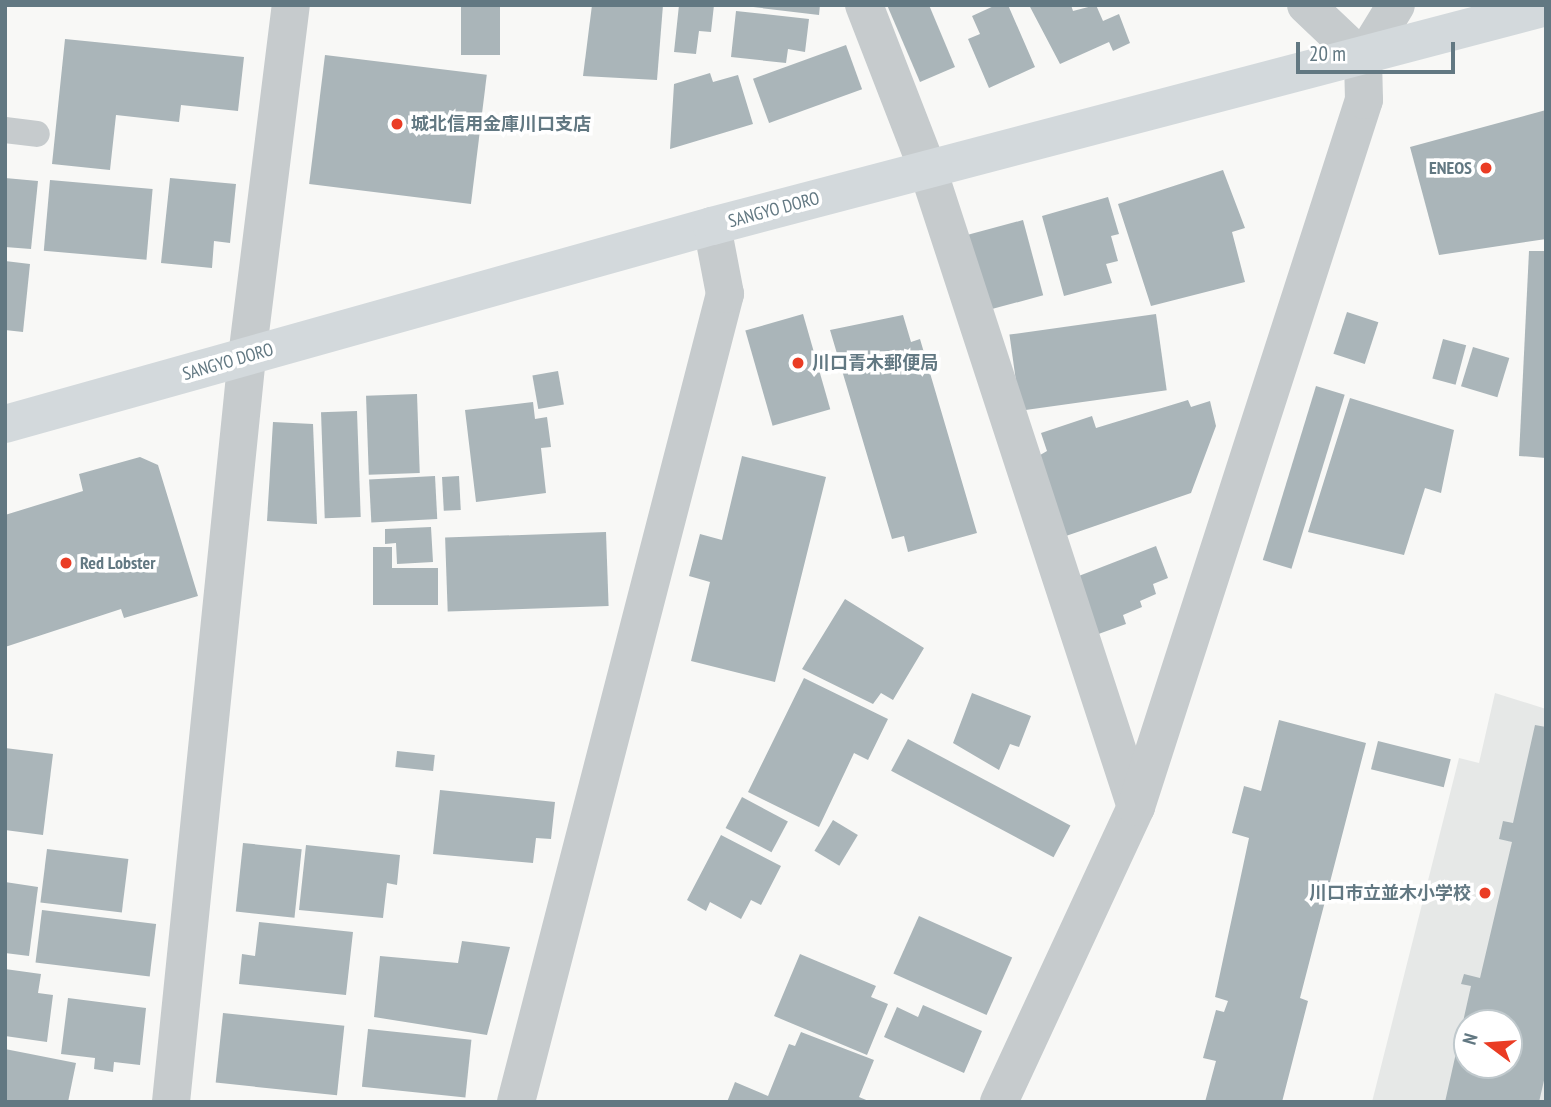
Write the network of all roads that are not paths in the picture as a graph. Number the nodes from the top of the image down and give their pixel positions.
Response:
1 (290, 5) edge
2 (864, 5) edge
3 (1306, 5) edge
4 (1396, 5) edge
5 (1546, 7) edge
6 (1363, 59) junction
7 (5, 130) edge
8 (37, 134) dead end
9 (928, 170) junction
10 (712, 226) junction
11 (247, 357) junction
12 (5, 424) edge
13 (1136, 807) junction
14 (171, 1102) edge
15 (516, 1102) edge
16 (999, 1102) edge

1 - 11 street
2 - 9 street
3 - 6 street
4 - 6 street
5 - 6 main road, SANGYO DORO
6 - 9 main road, SANGYO DORO
6 - 13 street
7 - 8 lane
9 - 10 main road, SANGYO DORO
9 - 13 street
10 - 11 main road, SANGYO DORO
10 - 15 street
11 - 12 main road, SANGYO DORO
11 - 14 street
13 - 16 street

